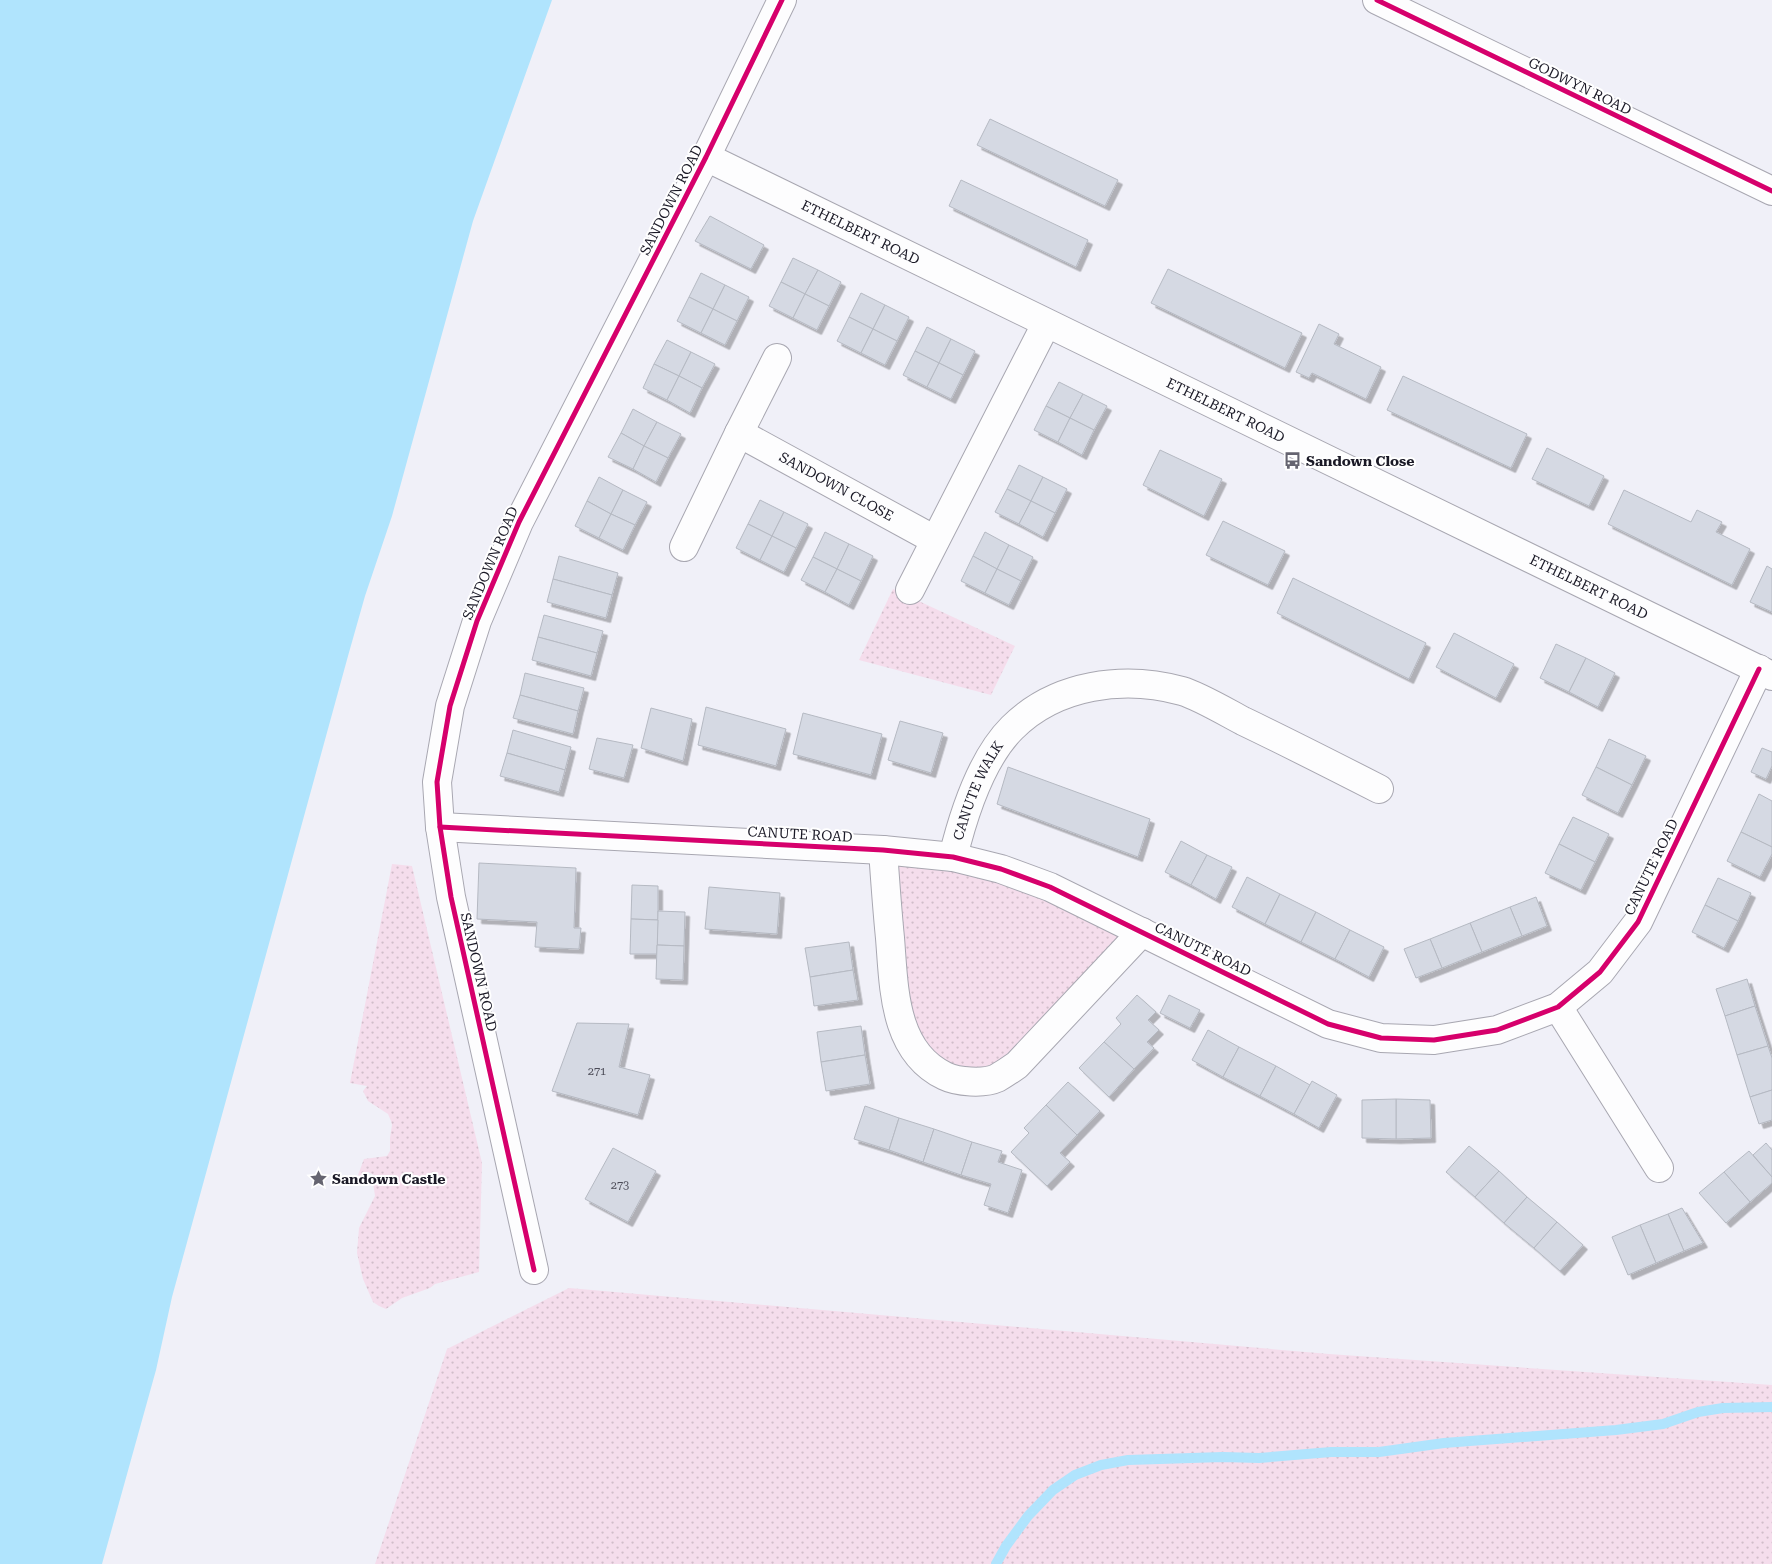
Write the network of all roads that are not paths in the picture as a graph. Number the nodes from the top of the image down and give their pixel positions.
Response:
1 (782, 0) edge
2 (1378, 0) edge
3 (706, 157) junction
4 (1772, 191) edge
5 (1046, 324) junction
6 (777, 358) dead end
7 (738, 434) junction
8 (935, 540) junction
9 (684, 547) dead end
10 (910, 590) dead end
11 (1765, 672) edge
12 (1379, 788) dead end
13 (440, 827) junction
14 (883, 850) junction
15 (953, 858) junction
16 (1142, 932) junction
17 (1558, 1007) junction
18 (1659, 1168) dead end
19 (534, 1270) dead end

1 - 3 street, SANDOWN ROAD
2 - 4 street, GODWYN ROAD
3 - 5 street, ETHELBERT ROAD
3 - 13 street, SANDOWN ROAD
5 - 8 street
5 - 11 street, ETHELBERT ROAD
6 - 7 street
7 - 8 street, SANDOWN CLOSE
7 - 9 street
8 - 10 street
11 - 17 street, CANUTE ROAD
12 - 15 street, CANUTE WALK
13 - 14 street, CANUTE ROAD
13 - 19 street, SANDOWN ROAD
14 - 15 street, CANUTE ROAD
14 - 16 street, CANUTE ROAD
15 - 16 street, CANUTE ROAD
16 - 17 street, CANUTE ROAD
17 - 18 street

